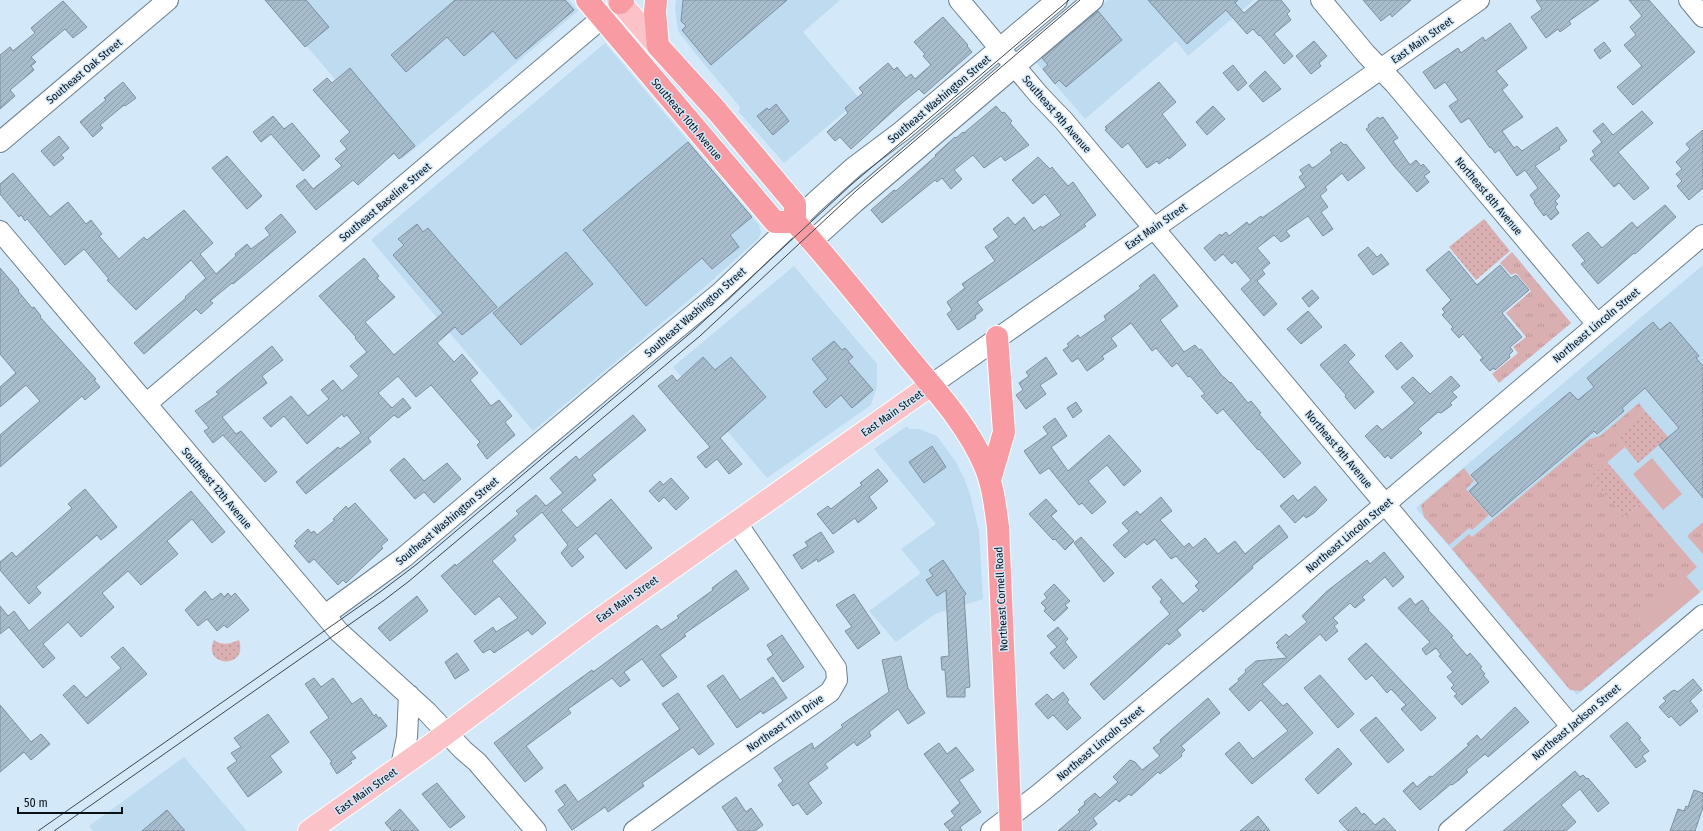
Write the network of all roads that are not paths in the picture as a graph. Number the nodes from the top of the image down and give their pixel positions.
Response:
1 (168, 0) edge
2 (587, 0) edge
3 (656, 0) edge
4 (959, 0) edge
5 (1057, 0) edge
6 (1093, 0) edge
7 (1321, 0) edge
8 (1479, 0) edge
9 (1689, 0) edge
10 (620, 1) edge
11 (1703, 17) edge
12 (602, 18) junction
13 (658, 46) junction
14 (1000, 49) junction
15 (1015, 66) junction
16 (1380, 68) junction
17 (0, 142) edge
18 (794, 222) junction
19 (1153, 228) junction
20 (0, 231) edge
21 (1703, 235) edge
22 (812, 241) junction
23 (1597, 324) junction
24 (997, 337) junction
25 (931, 385) junction
26 (146, 404) junction
27 (990, 480) junction
28 (1385, 504) junction
29 (736, 522) junction
30 (325, 615) junction
31 (1703, 615) edge
32 (409, 695) junction
33 (1571, 726) junction
34 (447, 733) junction
35 (401, 766) junction
36 (1011, 824) edge
37 (1452, 830) edge
38 (309, 831) edge
39 (536, 831) edge
40 (634, 831) edge
41 (991, 831) edge

1 - 17 street, Southeast Oak Street
2 - 12 highway, Southeast 10th Avenue
3 - 13 highway
4 - 14 street, Southeast 9th Avenue
5 - 14 street, Southeast Washington Street
6 - 15 street, Southeast Washington Street
7 - 16 street, Northeast 8th Avenue
8 - 16 street, East Main Street
9 - 11 street
10 - 12 main road, Southeast Baseline Street
10 - 13 main road
12 - 18 highway, Southeast 10th Avenue
12 - 26 street, Southeast Baseline Street
13 - 18 highway
14 - 15 street, Southeast 9th Avenue
14 - 18 street, Southeast Washington Street
15 - 19 street, Southeast 9th Avenue
15 - 22 street, Southeast Washington Street
16 - 19 street, East Main Street
16 - 23 street, Northeast 8th Avenue
18 - 22 highway
18 - 30 street, Southeast Washington Street
19 - 24 street, East Main Street
19 - 28 street, Northeast 9th Avenue
20 - 26 street, Southeast 12th Avenue
21 - 23 street, Northeast Lincoln Street
22 - 25 highway
23 - 28 street, Northeast Lincoln Street
24 - 25 street, East Main Street
24 - 27 highway
25 - 27 highway, Northeast Cornell Road
25 - 29 main road, East Main Street
26 - 30 street, Southeast 12th Avenue
27 - 36 highway, Northeast Cornell Road
28 - 33 street, Northeast 9th Avenue
28 - 36 street, Northeast Lincoln Street
29 - 34 main road, East Main Street
29 - 40 street, Northeast 11th Drive
30 - 32 street, Southeast 12th Avenue
31 - 33 street, Northeast Jackson Street
32 - 34 street, Southeast 12th Avenue
32 - 35 street
33 - 37 street, Northeast Jackson Street
34 - 35 main road, East Main Street
34 - 39 street, Southeast 12th Avenue
35 - 38 main road, East Main Street
36 - 41 street, Northeast Lincoln Street

